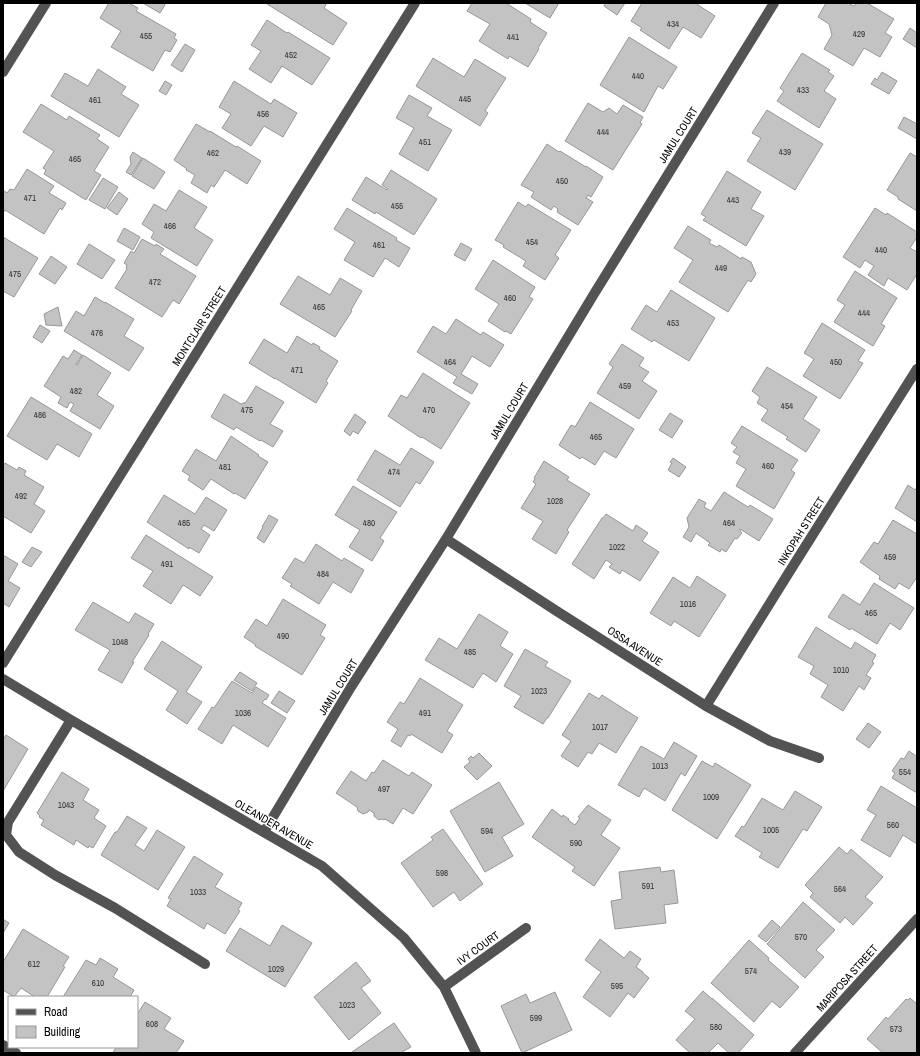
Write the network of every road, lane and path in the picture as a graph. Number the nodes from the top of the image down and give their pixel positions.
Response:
1 (46, 3) edge
2 (415, 3) edge
3 (774, 3) edge
4 (3, 72) edge
5 (917, 369) edge
6 (446, 539) junction
7 (3, 663) edge
8 (3, 678) edge
9 (706, 706) junction
10 (71, 720) junction
11 (819, 758) dead end
12 (264, 832) junction
13 (917, 919) edge
14 (526, 928) dead end
15 (205, 964) dead end
16 (444, 987) junction
17 (3, 1045) edge
18 (16, 1053) edge
19 (476, 1053) edge
20 (795, 1053) edge

1 - 4 street
2 - 7 street, MONTCLAIR STREET
3 - 6 street, JAMUL COURT
5 - 9 street, INKOPAH STREET
6 - 9 street, OSSA AVENUE
6 - 12 street, JAMUL COURT
8 - 10 street, OLEANDER AVENUE
9 - 11 street, OSSA AVENUE
10 - 12 street, OLEANDER AVENUE
10 - 15 street
12 - 16 street, OLEANDER AVENUE
13 - 20 street, MARIPOSA STREET
14 - 16 street, IVY COURT
16 - 19 street, OLEANDER AVENUE
17 - 18 street

